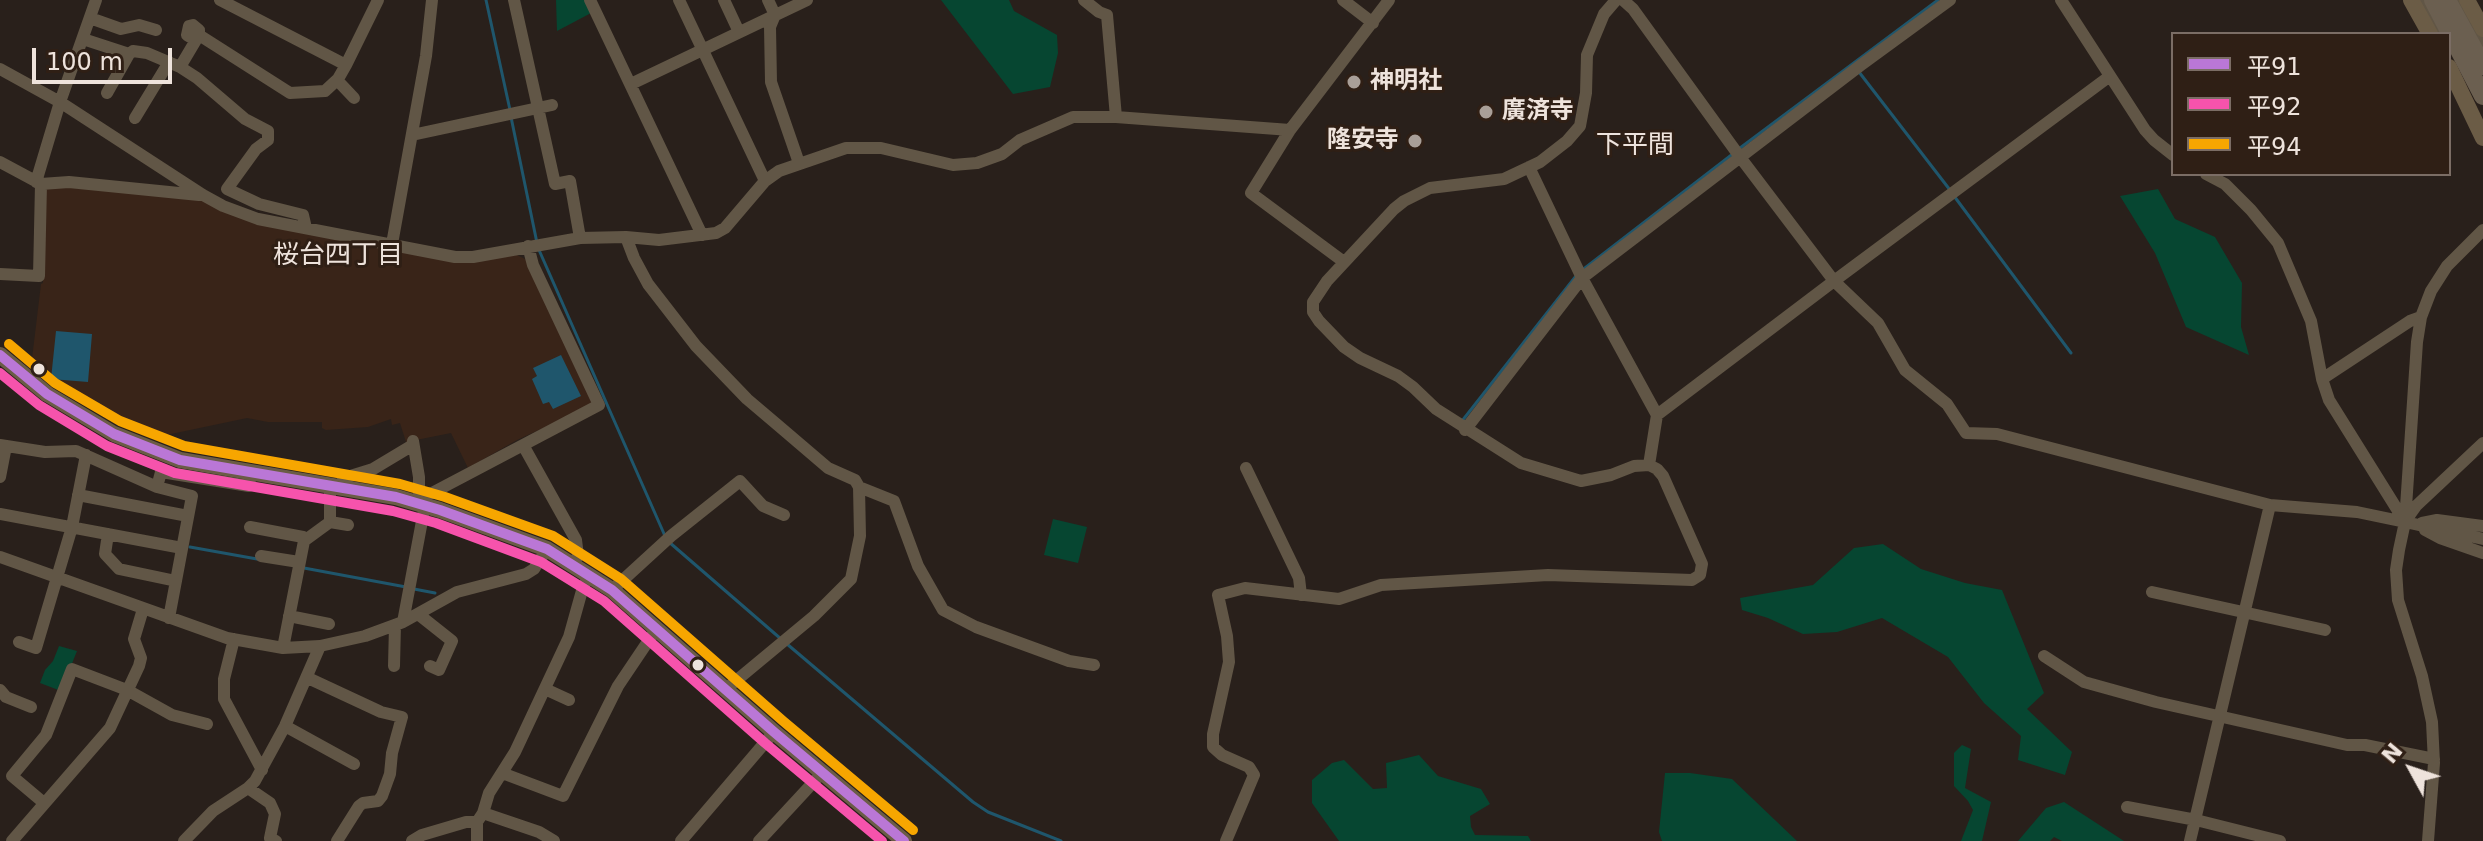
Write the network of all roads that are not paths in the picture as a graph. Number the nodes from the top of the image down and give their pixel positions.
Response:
1 (96, 0) edge
2 (220, 0) edge
3 (378, 0) edge
4 (432, 0) edge
5 (514, 0) edge
6 (590, 0) edge
7 (679, 0) edge
8 (724, 0) edge
9 (768, 0) edge
10 (807, 0) edge
11 (1084, 0) edge
12 (1343, 0) edge
13 (1389, 0) edge
14 (1616, 0) edge
15 (1623, 0) edge
16 (1950, 0) edge
17 (2061, 0) edge
18 (2411, 0) edge
19 (2421, 0) edge
20 (2433, 0) edge
21 (2447, 0) edge
22 (2458, 0) edge
23 (2467, 0) edge
24 (775, 15) junction
25 (90, 18) junction
26 (1373, 23) junction
27 (2483, 29) edge
28 (156, 30) dead end
29 (739, 32) junction
30 (2429, 32) edge
31 (2437, 32) edge
32 (2450, 32) edge
33 (2451, 35) edge
34 (83, 39) junction
35 (2483, 46) edge
36 (703, 50) junction
37 (129, 54) junction
38 (2451, 60) edge
39 (175, 65) junction
40 (346, 65) junction
41 (2483, 66) edge
42 (0, 69) edge
43 (2451, 71) edge
44 (2110, 76) junction
45 (337, 80) junction
46 (631, 84) junction
47 (107, 93) dead end
48 (2483, 96) edge
49 (354, 98) dead end
50 (60, 102) junction
51 (545, 107) junction
52 (2470, 111) junction
53 (141, 114) dead end
54 (1116, 117) junction
55 (1290, 130) junction
56 (412, 135) junction
57 (2483, 138) edge
58 (2171, 153) edge
59 (1740, 157) junction
60 (0, 162) edge
61 (799, 163) junction
62 (1529, 167) junction
63 (2210, 176) edge
64 (765, 181) junction
65 (39, 183) junction
66 (203, 195) junction
67 (306, 228) junction
68 (2483, 230) edge
69 (702, 235) junction
70 (626, 237) junction
71 (580, 238) junction
72 (392, 244) junction
73 (528, 246) junction
74 (1344, 262) junction
75 (0, 274) edge
76 (1582, 278) junction
77 (1834, 281) junction
78 (2421, 317) junction
79 (0, 355) edge
80 (2322, 379) junction
81 (1657, 415) junction
82 (1465, 430) junction
83 (2483, 443) edge
84 (523, 445) junction
85 (3, 446) edge
86 (86, 455) junction
87 (1649, 465) junction
88 (1246, 468) dead end
89 (251, 473) junction
90 (0, 477) edge
91 (335, 485) junction
92 (157, 487) junction
93 (859, 487) junction
94 (78, 495) junction
95 (420, 500) junction
96 (2270, 505) junction
97 (0, 514) edge
98 (784, 515) dead end
99 (188, 516) junction
100 (330, 522) junction
101 (2410, 523) junction
102 (348, 525) dead end
103 (2483, 526) edge
104 (72, 527) junction
105 (250, 527) dead end
106 (108, 534) junction
107 (306, 539) junction
108 (2483, 539) edge
109 (182, 548) junction
110 (547, 549) junction
111 (2483, 553) edge
112 (261, 556) dead end
113 (0, 557) edge
114 (299, 562) junction
115 (573, 564) junction
116 (590, 574) junction
117 (59, 579) junction
118 (176, 581) junction
119 (612, 590) junction
120 (2152, 592) dead end
121 (1301, 595) junction
122 (143, 609) junction
123 (2245, 611) junction
124 (418, 614) junction
125 (289, 616) junction
126 (169, 618) junction
127 (329, 624) dead end
128 (399, 624) junction
129 (657, 628) junction
130 (2325, 630) dead end
131 (234, 639) junction
132 (19, 642) dead end
133 (320, 646) junction
134 (283, 648) junction
135 (2044, 656) dead end
136 (1094, 665) dead end
137 (394, 666) dead end
138 (437, 669) dead end
139 (308, 678) junction
140 (545, 689) junction
141 (726, 689) junction
142 (127, 690) junction
143 (2, 698) edge
144 (569, 700) dead end
145 (31, 707) dead end
146 (2220, 717) junction
147 (207, 724) dead end
148 (285, 726) junction
149 (774, 732) junction
150 (2434, 759) junction
151 (354, 764) dead end
152 (262, 770) junction
153 (502, 773) junction
154 (822, 773) junction
155 (248, 788) junction
156 (44, 803) junction
157 (2127, 807) dead end
158 (480, 817) junction
159 (2196, 820) junction
160 (271, 840) edge
161 (12, 841) edge
162 (184, 841) edge
163 (337, 841) edge
164 (412, 841) edge
165 (477, 841) edge
166 (554, 841) edge
167 (681, 841) edge
168 (759, 841) edge
169 (904, 841) edge
170 (1226, 841) edge
171 (2190, 841) edge
172 (2280, 841) edge
173 (2428, 841) edge

1 - 25 street
2 - 40 street
3 - 40 street
4 - 56 street
5 - 51 street
6 - 46 street
7 - 36 street
8 - 29 street
9 - 24 street
10 - 24 street
11 - 54 street
12 - 26 street
13 - 26 street
14 - 62 street
15 - 59 street
16 - 59 street
17 - 44 street
18 - 30 main road
19 - 31 street
20 - 32 highway
21 - 41 highway
22 - 35 street
23 - 27 main road
24 - 29 street
24 - 61 street
25 - 28 street
25 - 34 street
26 - 55 street
29 - 36 street
33 - 48 highway
34 - 37 street
34 - 50 street
36 - 46 street
36 - 64 street
37 - 39 street
37 - 47 street
38 - 52 street
39 - 45 street
39 - 53 street
39 - 67 street
40 - 45 street
42 - 50 street
43 - 52 main road
44 - 58 street
44 - 77 street
45 - 49 street
46 - 69 street
50 - 65 street
50 - 66 street
51 - 56 street
51 - 71 street
52 - 57 main road
54 - 55 street
54 - 61 street
55 - 74 street
56 - 72 street
59 - 76 street
59 - 77 street
60 - 65 street
61 - 64 street
62 - 74 street
62 - 76 street
63 - 80 street
64 - 69 street
65 - 66 street
65 - 75 street
66 - 67 street
67 - 72 street
68 - 78 street
69 - 70 street
70 - 71 street
70 - 93 street
71 - 73 street
72 - 73 street
73 - 84 street
74 - 82 street
76 - 81 street
76 - 82 street
77 - 81 street
77 - 96 street
78 - 80 street
78 - 101 street
79 - 89 main road
80 - 101 street
81 - 87 street
82 - 87 street
83 - 101 street
84 - 95 street
84 - 115 street
85 - 86 street
85 - 90 street
86 - 92 street
86 - 94 street
87 - 121 street
88 - 121 street
89 - 91 main road
89 - 92 street
91 - 95 main road
91 - 95 street
91 - 100 street
92 - 99 street
93 - 136 street
93 - 141 street
94 - 99 street
94 - 104 street
95 - 110 main road
95 - 128 street
96 - 101 street
96 - 123 street
97 - 104 street
98 - 119 street
99 - 109 street
100 - 102 street
100 - 107 street
101 - 103 street
101 - 108 street
101 - 111 street
101 - 150 street
104 - 106 street
104 - 117 street
105 - 107 street
106 - 109 street
106 - 118 street
107 - 114 street
109 - 118 street
110 - 115 main road
110 - 124 street
112 - 114 street
113 - 117 street
114 - 125 street
115 - 116 main road
116 - 119 main road
116 - 140 street
117 - 122 street
117 - 132 street
118 - 126 street
119 - 129 main road
120 - 123 street
121 - 170 street
122 - 126 street
122 - 142 street
123 - 130 street
123 - 146 street
124 - 128 street
124 - 138 street
125 - 127 street
125 - 134 street
126 - 131 street
128 - 133 street
128 - 137 street
129 - 141 main road
129 - 153 street
131 - 134 street
131 - 152 street
133 - 134 street
133 - 139 street
135 - 146 street
139 - 148 street
139 - 163 street
140 - 144 street
140 - 153 street
141 - 149 main road
142 - 147 street
142 - 156 street
142 - 156 street
143 - 145 street
146 - 150 street
146 - 159 street
148 - 151 street
148 - 152 street
149 - 154 main road
149 - 167 street
150 - 173 street
152 - 155 street
153 - 158 street
154 - 168 street
154 - 169 main road
155 - 160 street
155 - 162 street
156 - 161 street
157 - 159 street
158 - 164 street
158 - 165 street
158 - 166 street
159 - 171 street
159 - 172 street

